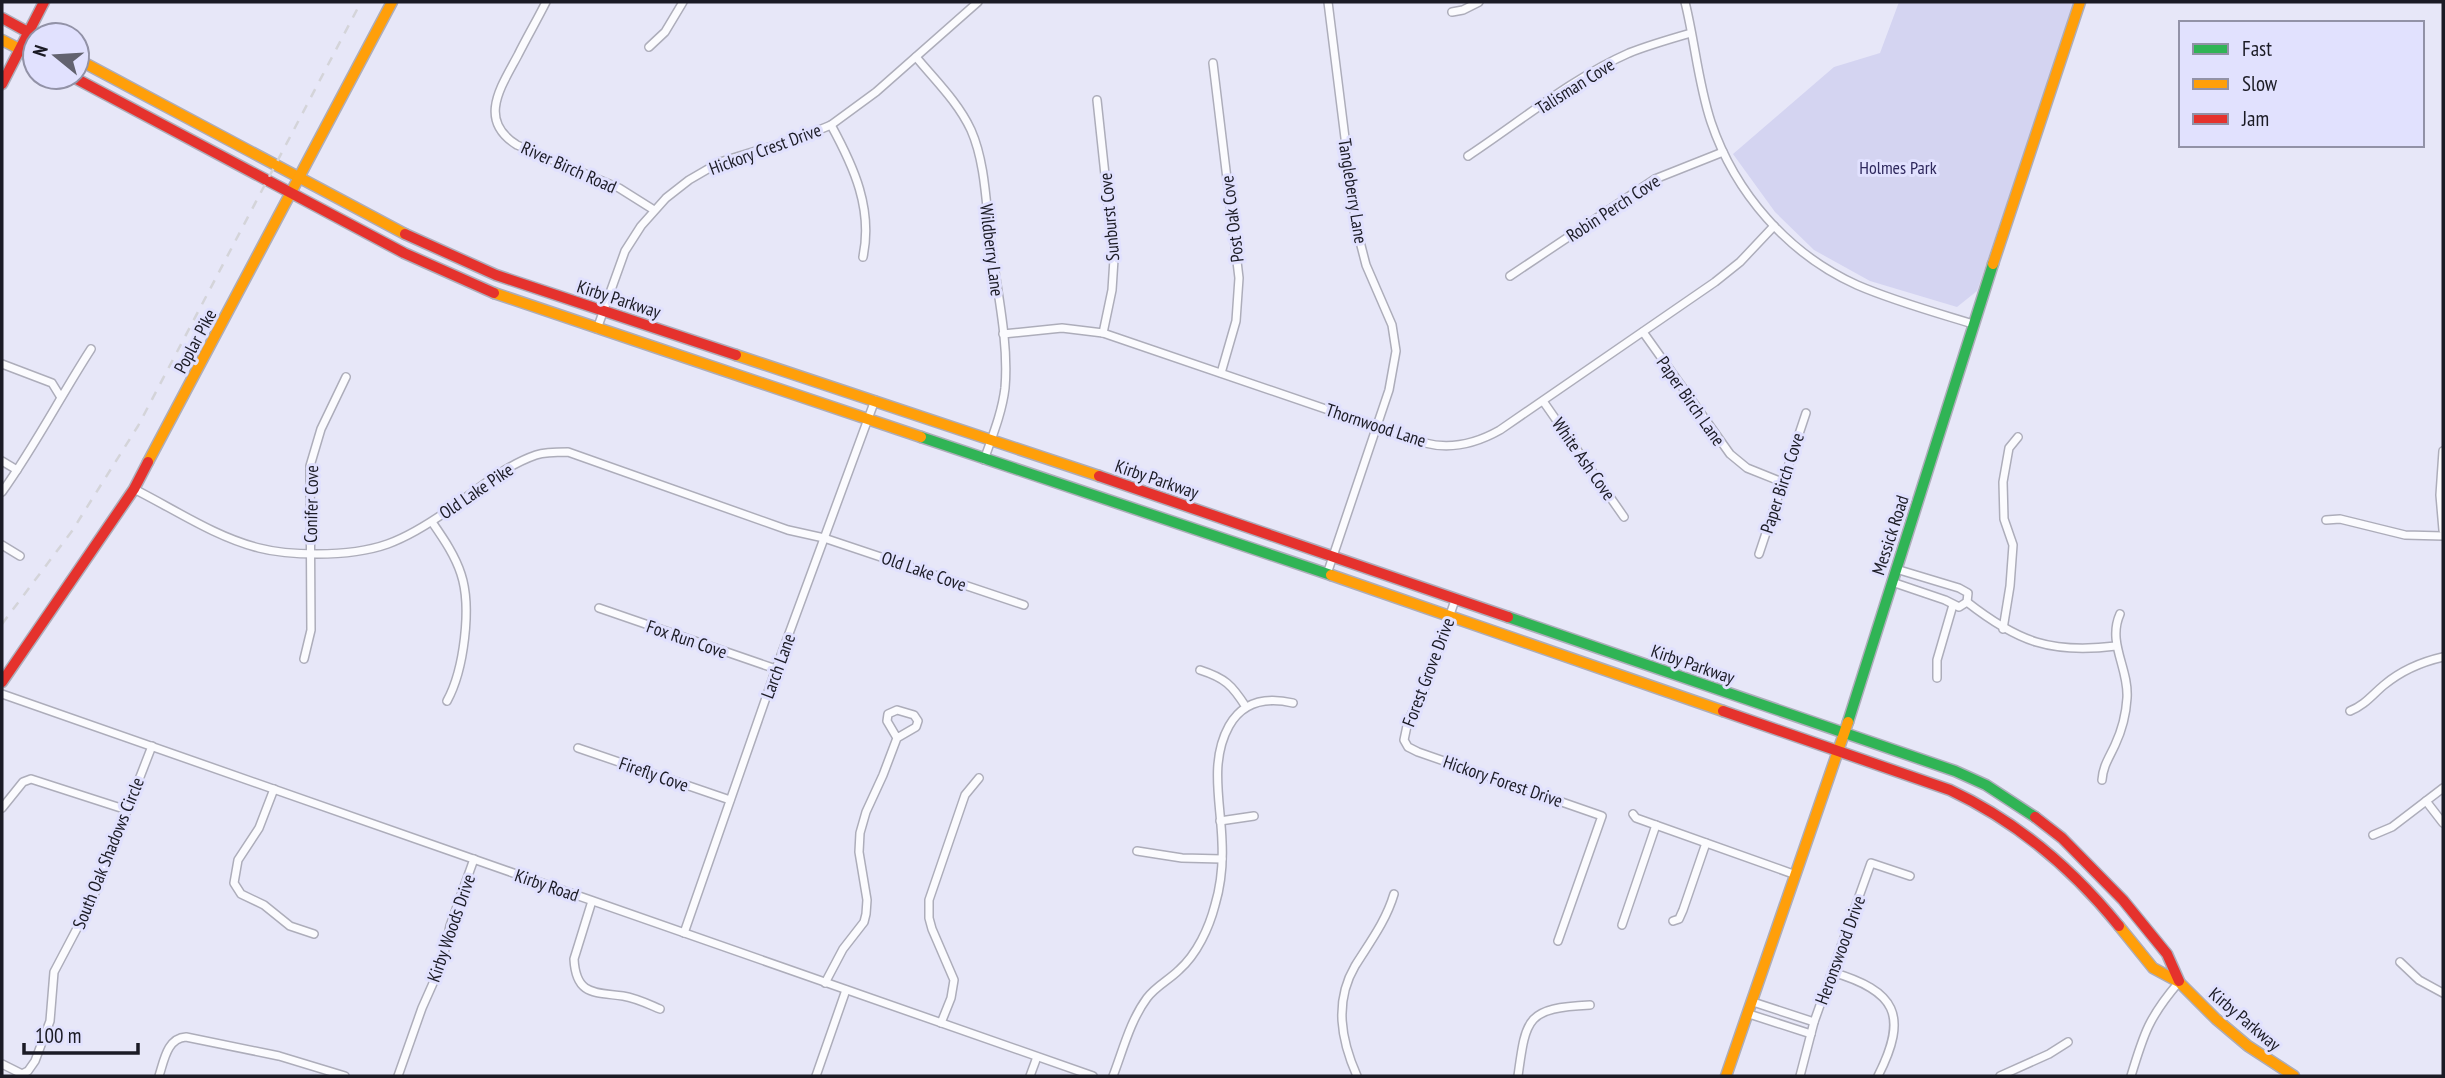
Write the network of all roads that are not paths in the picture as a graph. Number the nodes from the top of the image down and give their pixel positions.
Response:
1 (44, 2) edge
2 (391, 2) edge
3 (546, 2) edge
4 (683, 2) edge
5 (978, 2) edge
6 (1328, 2) edge
7 (1479, 2) edge
8 (1685, 2) edge
9 (2080, 2) edge
10 (1452, 12) dead end
11 (2, 18) edge
12 (37, 21) edge
13 (21, 28) edge
14 (1691, 33) junction
15 (2, 40) edge
16 (649, 47) dead end
17 (20, 50) joint
18 (916, 57) junction
19 (1213, 63) dead end
20 (91, 66) edge
21 (2, 84) edge
22 (91, 86) edge
23 (1097, 100) dead end
24 (831, 125) junction
25 (1723, 152) junction
26 (1468, 156) dead end
27 (300, 176) junction
28 (292, 192) junction
29 (654, 210) junction
30 (1774, 226) junction
31 (863, 257) dead end
32 (1510, 276) dead end
33 (604, 310) junction
34 (1973, 324) junction
35 (597, 329) junction
36 (1643, 332) junction
37 (1103, 333) junction
38 (1003, 334) junction
39 (91, 349) dead end
40 (2, 364) edge
41 (1221, 373) junction
42 (346, 377) dead end
43 (60, 396) junction
44 (875, 400) junction
45 (1543, 401) junction
46 (1806, 413) dead end
47 (867, 421) junction
48 (1377, 426) junction
49 (2018, 436) dead end
50 (991, 440) junction
51 (2443, 452) edge
52 (984, 460) junction
53 (2, 461) edge
54 (17, 470) junction
55 (1782, 482) junction
56 (2442, 482) edge
57 (134, 489) junction
58 (2, 492) edge
59 (1624, 517) dead end
60 (2326, 520) dead end
61 (432, 522) junction
62 (2443, 530) edge
63 (2443, 536) edge
64 (824, 538) junction
65 (2, 545) edge
66 (310, 554) junction
67 (1759, 554) dead end
68 (20, 556) dead end
69 (1333, 556) junction
70 (1896, 569) junction
71 (1326, 574) junction
72 (1892, 582) junction
73 (1455, 600) junction
74 (1967, 602) junction
75 (1024, 605) dead end
76 (1953, 605) junction
77 (599, 608) dead end
78 (2120, 614) dead end
79 (1449, 617) junction
80 (2003, 629) junction
81 (2116, 646) junction
82 (2443, 657) edge
83 (304, 659) dead end
84 (776, 669) junction
85 (1200, 670) dead end
86 (1937, 678) dead end
87 (2, 682) edge
88 (2, 694) edge
89 (447, 701) dead end
90 (1293, 704) dead end
91 (1246, 707) junction
92 (2350, 711) dead end
93 (1844, 732) junction
94 (897, 738) junction
95 (1406, 744) joint
96 (152, 746) junction
97 (578, 748) dead end
98 (1838, 751) junction
99 (979, 778) dead end
100 (2102, 780) dead end
101 (2443, 788) edge
102 (274, 789) junction
103 (730, 800) junction
104 (2426, 801) junction
105 (2, 808) edge
106 (127, 810) junction
107 (1633, 814) dead end
108 (1254, 816) dead end
109 (1220, 821) junction
110 (2443, 823) edge
111 (1656, 825) junction
112 (2373, 835) dead end
113 (1706, 844) junction
114 (1137, 851) dead end
115 (474, 859) junction
116 (1222, 859) junction
117 (1796, 875) junction
118 (1910, 876) dead end
119 (1394, 894) dead end
120 (593, 901) junction
121 (1673, 921) dead end
122 (1622, 925) dead end
123 (684, 933) junction
124 (314, 934) dead end
125 (1558, 941) dead end
126 (2400, 962) dead end
127 (1832, 972) junction
128 (2179, 982) junction
129 (825, 983) junction
130 (846, 990) junction
131 (2443, 993) edge
132 (1753, 1002) junction
133 (1590, 1005) dead end
134 (660, 1009) dead end
135 (1749, 1014) junction
136 (1814, 1022) junction
137 (941, 1023) junction
138 (1811, 1034) junction
139 (2068, 1042) dead end
140 (1037, 1057) junction
141 (2, 1064) edge
142 (159, 1076) edge
143 (345, 1076) edge
144 (398, 1076) edge
145 (816, 1076) edge
146 (1030, 1076) edge
147 (1093, 1076) edge
148 (1114, 1076) edge
149 (1357, 1076) edge
150 (1518, 1076) edge
151 (1726, 1076) edge
152 (1800, 1076) edge
153 (1878, 1076) edge
154 (2000, 1076) edge
155 (2131, 1076) edge
156 (2294, 1076) edge

1 - 12 main road
2 - 27 main road, Poplar Pike
3 - 29 street, River Birch Road
4 - 16 street
5 - 18 street, Hickory Crest Drive
6 - 48 street, Tangleberry Lane
7 - 10 street
8 - 14 street
9 - 34 main road, Messick Road
11 - 13 main road
14 - 25 street
14 - 26 street, Talisman Cove
15 - 17 main road
17 - 21 main road
18 - 24 street, Hickory Crest Drive
18 - 38 street, Wildberry Lane
19 - 41 street, Post Oak Cove
20 - 27 main road, Kirby Parkway
22 - 28 main road, Kirby Parkway
23 - 37 street, Sunburst Cove
24 - 29 street, Hickory Crest Drive
24 - 31 street
25 - 30 street
25 - 32 street, Robin Perch Cove
27 - 28 main road, Poplar Pike
27 - 33 main road, Kirby Parkway
28 - 35 main road, Kirby Parkway
28 - 57 main road, Poplar Pike
29 - 33 street, Hickory Crest Drive
30 - 34 street
30 - 36 street, Thornwood Lane
33 - 35 street, Hickory Crest Drive
33 - 44 main road, Kirby Parkway
34 - 70 main road, Messick Road
35 - 47 main road, Kirby Parkway
36 - 45 street, Thornwood Lane
36 - 55 street, Paper Birch Lane
37 - 38 street, Thornwood Lane
37 - 41 street, Thornwood Lane
38 - 50 street, Wildberry Lane
39 - 43 street
40 - 43 street
41 - 48 street, Thornwood Lane
42 - 66 street, Conifer Cove
43 - 54 street
44 - 47 street, Larch Lane
44 - 50 main road, Kirby Parkway
45 - 48 street, Thornwood Lane
45 - 59 street, White Ash Cove
46 - 55 street, Paper Birch Cove
47 - 52 main road, Kirby Parkway
47 - 64 street, Larch Lane
48 - 69 street, Tangleberry Lane
49 - 80 street
50 - 52 street, Wildberry Lane
50 - 69 main road, Kirby Parkway
51 - 56 street
52 - 71 main road, Kirby Parkway
53 - 54 street
54 - 58 street
55 - 67 street, Paper Birch Cove
56 - 62 street
57 - 66 street, Old Lake Pike
57 - 87 main road, Poplar Pike
60 - 63 street
61 - 64 street, Old Lake Pike
61 - 66 street, Old Lake Pike
61 - 89 street
64 - 75 street, Old Lake Cove
64 - 84 street, Larch Lane
65 - 68 street
66 - 83 street, Conifer Cove
69 - 71 street, Tangleberry Lane
69 - 73 main road, Kirby Parkway
70 - 72 main road, Messick Road
70 - 74 street
71 - 79 main road, Kirby Parkway
72 - 76 street
72 - 93 main road, Messick Road
73 - 79 street, Forest Grove Drive
73 - 93 main road, Kirby Parkway
74 - 76 street
74 - 80 street
76 - 86 street
77 - 84 street, Fox Run Cove
78 - 81 street
79 - 95 street, Forest Grove Drive
79 - 98 main road, Kirby Parkway
80 - 81 street
81 - 100 street
82 - 92 street
84 - 103 street, Larch Lane
85 - 91 street
88 - 96 street, Kirby Road
90 - 91 street
91 - 109 street
93 - 98 main road, Messick Road
93 - 128 main road, Kirby Parkway
94 - 94 street
94 - 129 street
95 - 125 street, Hickory Forest Drive
96 - 102 street, Kirby Road
96 - 106 street, South Oak Shadows Circle
97 - 103 street, Firefly Cove
98 - 117 main road, Messick Road
98 - 128 main road, Kirby Parkway
99 - 137 street
101 - 104 street
102 - 115 street, Kirby Road
102 - 124 street
103 - 123 street, Larch Lane
104 - 110 street
104 - 112 street
105 - 106 street
106 - 141 street, South Oak Shadows Circle
107 - 111 street
108 - 109 street
109 - 116 street
111 - 113 street
111 - 122 street
113 - 117 street
113 - 121 street
114 - 116 street
115 - 120 street, Kirby Road
115 - 144 street, Kirby Woods Drive
116 - 148 street
117 - 132 main road, Messick Road
118 - 127 street, Heronswood Drive
119 - 149 street
120 - 123 street, Kirby Road
120 - 134 street
123 - 129 street, Kirby Road
126 - 131 street
127 - 136 street, Heronswood Drive
127 - 153 street
128 - 155 street
128 - 156 main road, Kirby Parkway
129 - 130 street, Kirby Road
130 - 137 street, Kirby Road
130 - 145 street
132 - 135 main road, Messick Road
132 - 136 street
133 - 150 street
135 - 138 street
135 - 151 main road, Messick Road
136 - 138 street, Heronswood Drive
137 - 140 street, Kirby Road
138 - 152 street, Heronswood Drive
139 - 154 street
140 - 146 street
140 - 147 street, Kirby Road
142 - 143 street

